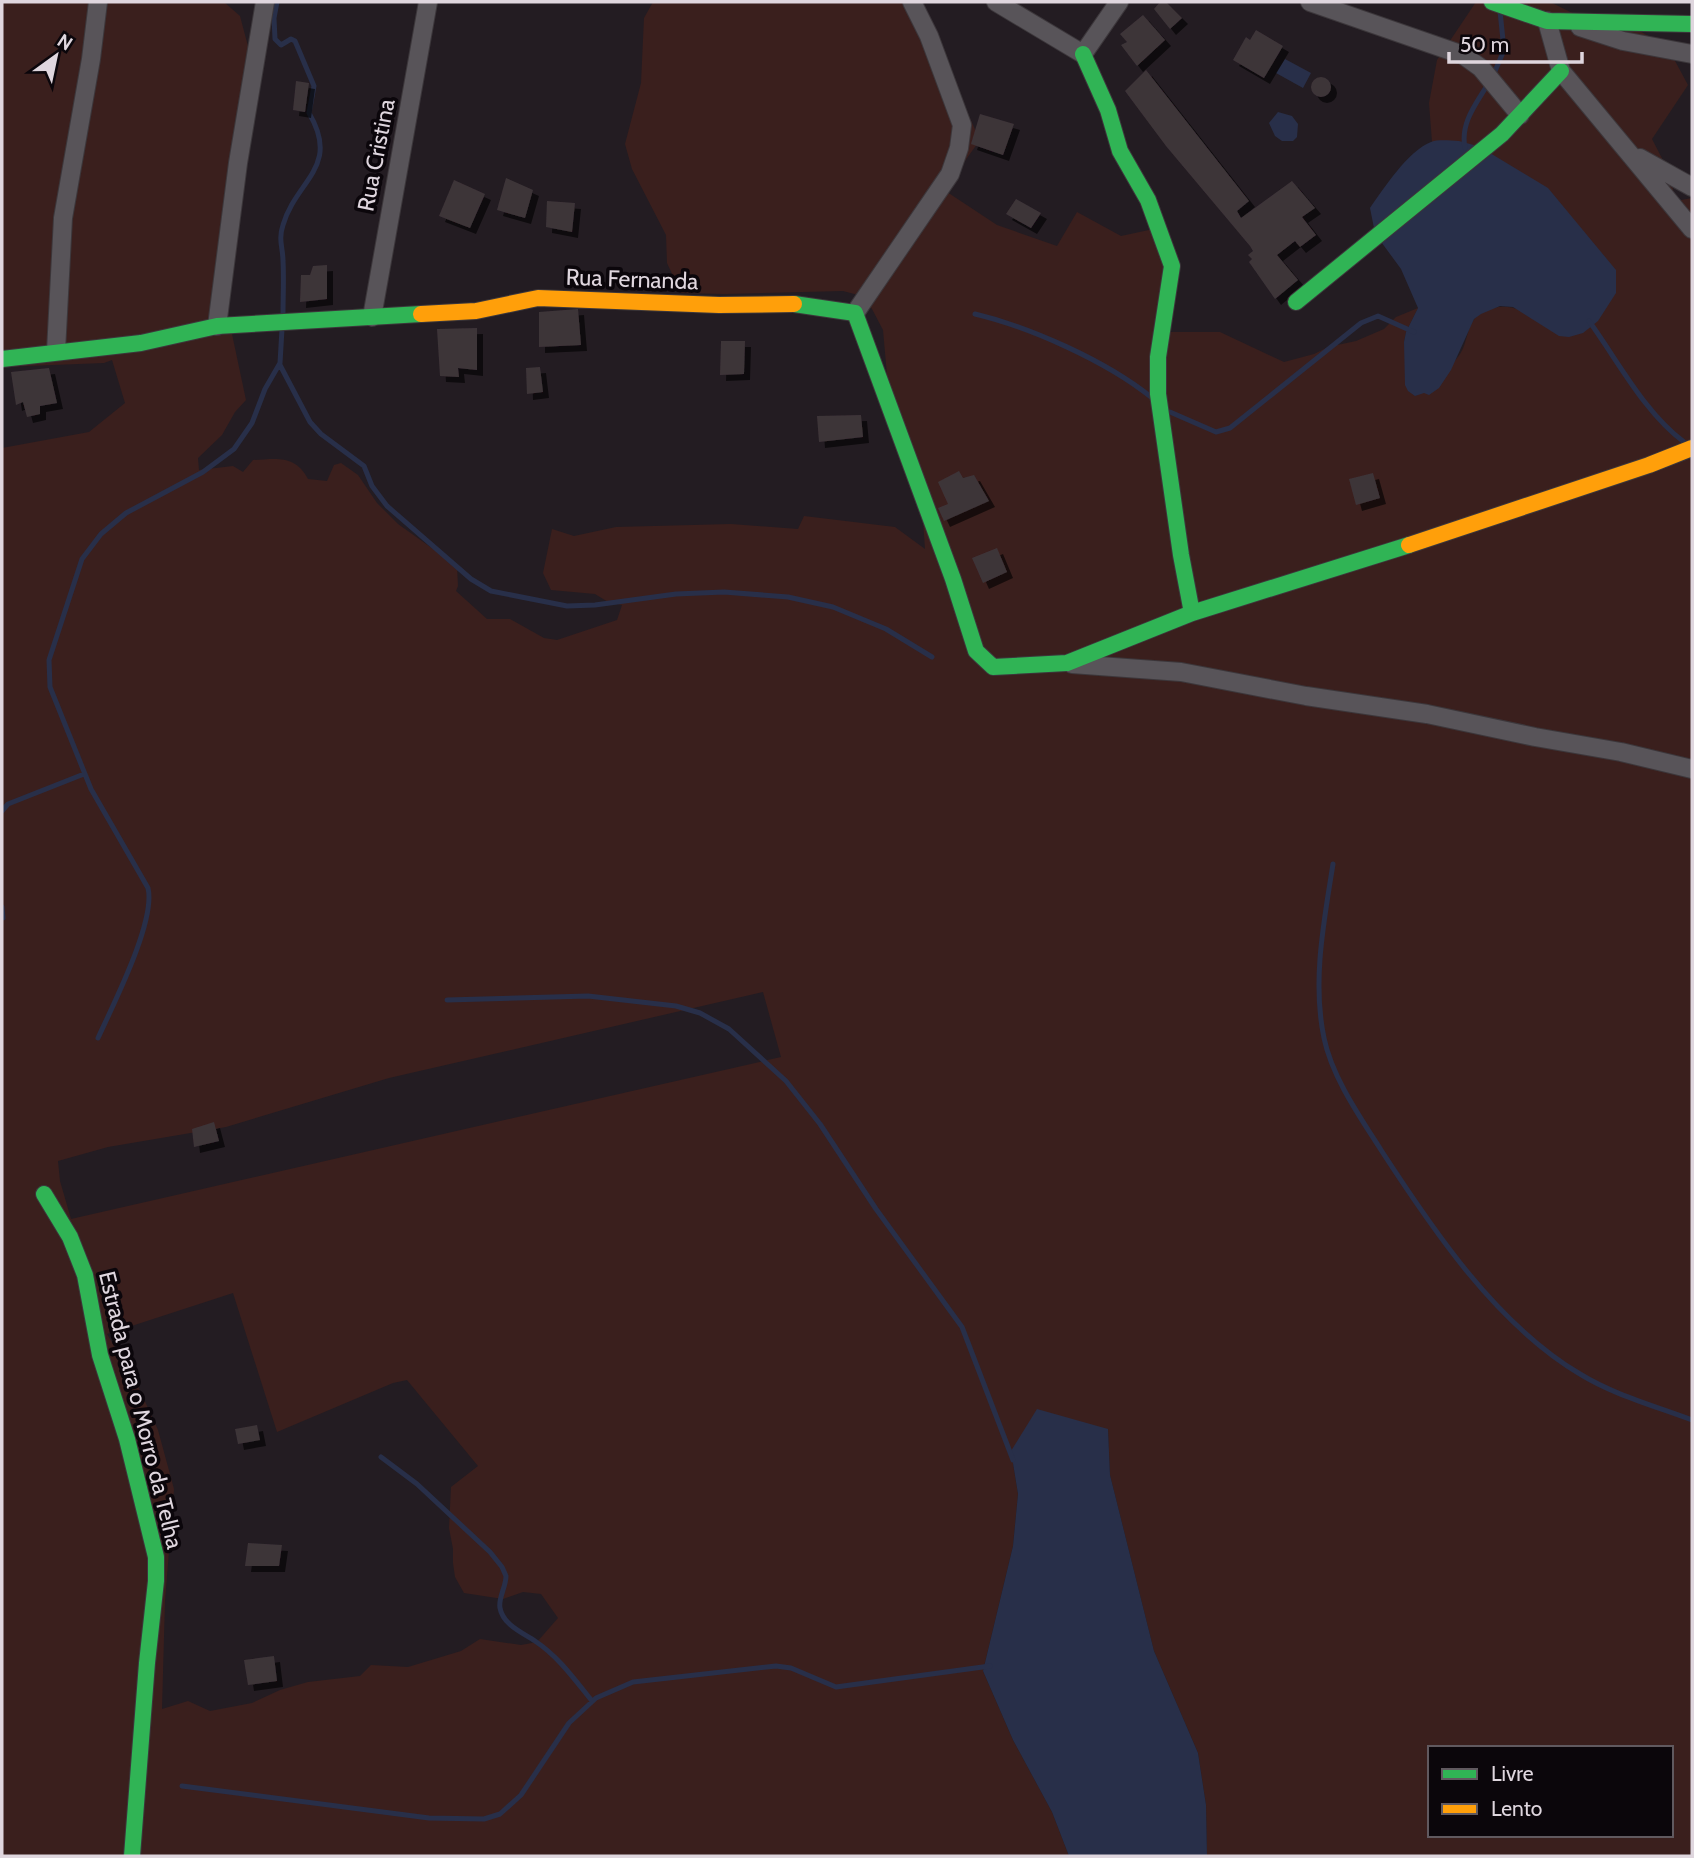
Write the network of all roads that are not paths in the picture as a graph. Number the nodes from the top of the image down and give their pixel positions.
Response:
1 (98, 2) edge
2 (265, 2) edge
3 (428, 2) edge
4 (912, 2) edge
5 (996, 2) edge
6 (1119, 2) edge
7 (1310, 2) edge
8 (1492, 2) edge
9 (1556, 21) junction
10 (1692, 24) edge
11 (1083, 54) junction
12 (1692, 54) edge
13 (1561, 71) junction
14 (1520, 115) junction
15 (1631, 153) junction
16 (1692, 187) edge
17 (1692, 229) edge
18 (1296, 302) dead end
19 (855, 313) junction
20 (372, 317) junction
21 (217, 326) junction
22 (56, 351) junction
23 (2, 359) edge
24 (1692, 448) edge
25 (1192, 613) junction
26 (1067, 663) junction
27 (1692, 769) edge
28 (44, 1194) dead end
29 (132, 1856) edge

1 - 22 street
2 - 21 street
3 - 20 street, Rua Cristina
4 - 19 street
5 - 11 street
6 - 11 street
7 - 14 street
8 - 9 street
9 - 10 street
9 - 12 street
9 - 13 street
11 - 25 street
13 - 14 street
13 - 15 street
14 - 18 street
15 - 16 street
15 - 17 street
19 - 20 street, Rua Fernanda
19 - 26 street
20 - 21 street, Rua Fernanda
21 - 22 street, Rua Fernanda
22 - 23 street, Rua Fernanda
24 - 25 street
25 - 26 street
26 - 27 street
28 - 29 street, Estrada para o Morro da Telha

